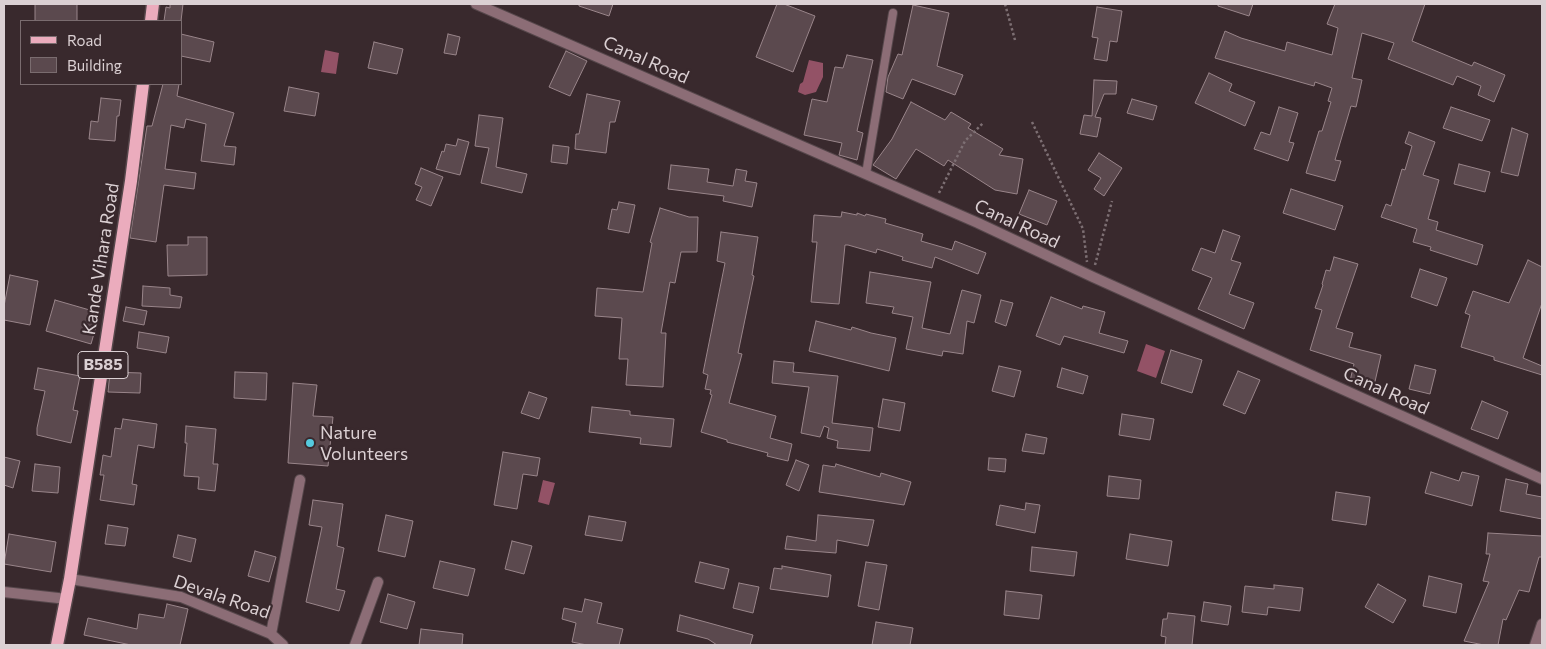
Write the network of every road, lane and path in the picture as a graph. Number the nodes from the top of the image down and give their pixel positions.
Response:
1 (153, 4) edge
2 (476, 4) edge
3 (1004, 4) edge
4 (893, 13) dead end
5 (151, 20) edge
6 (1015, 40) dead end
7 (143, 85) edge
8 (984, 122) dead end
9 (1032, 122) dead end
10 (866, 174) junction
11 (1112, 201) dead end
12 (934, 204) junction
13 (1096, 265) junction
14 (1093, 276) junction
15 (1542, 479) edge
16 (300, 480) dead end
17 (70, 579) junction
18 (378, 582) dead end
19 (4, 592) edge
20 (67, 599) junction
21 (1542, 624) edge
22 (271, 634) junction
23 (57, 645) edge
24 (283, 645) edge
25 (355, 645) edge
26 (1535, 645) edge

1 - 5 main road
2 - 10 street, Canal Road
3 - 6 path
4 - 10 lane
7 - 17 main road, Kande Vihara Road / B585
8 - 12 path
9 - 13 path
10 - 12 street, Canal Road
11 - 13 path
12 - 14 street, Canal Road
13 - 14 path
14 - 15 street, Canal Road
16 - 22 street, Devala Road
17 - 20 main road, Kande Vihara Road / B585
17 - 22 street, Devala Road
18 - 25 street
19 - 20 street
20 - 23 main road, Kande Vihara Road / B585
21 - 26 street
22 - 24 street

